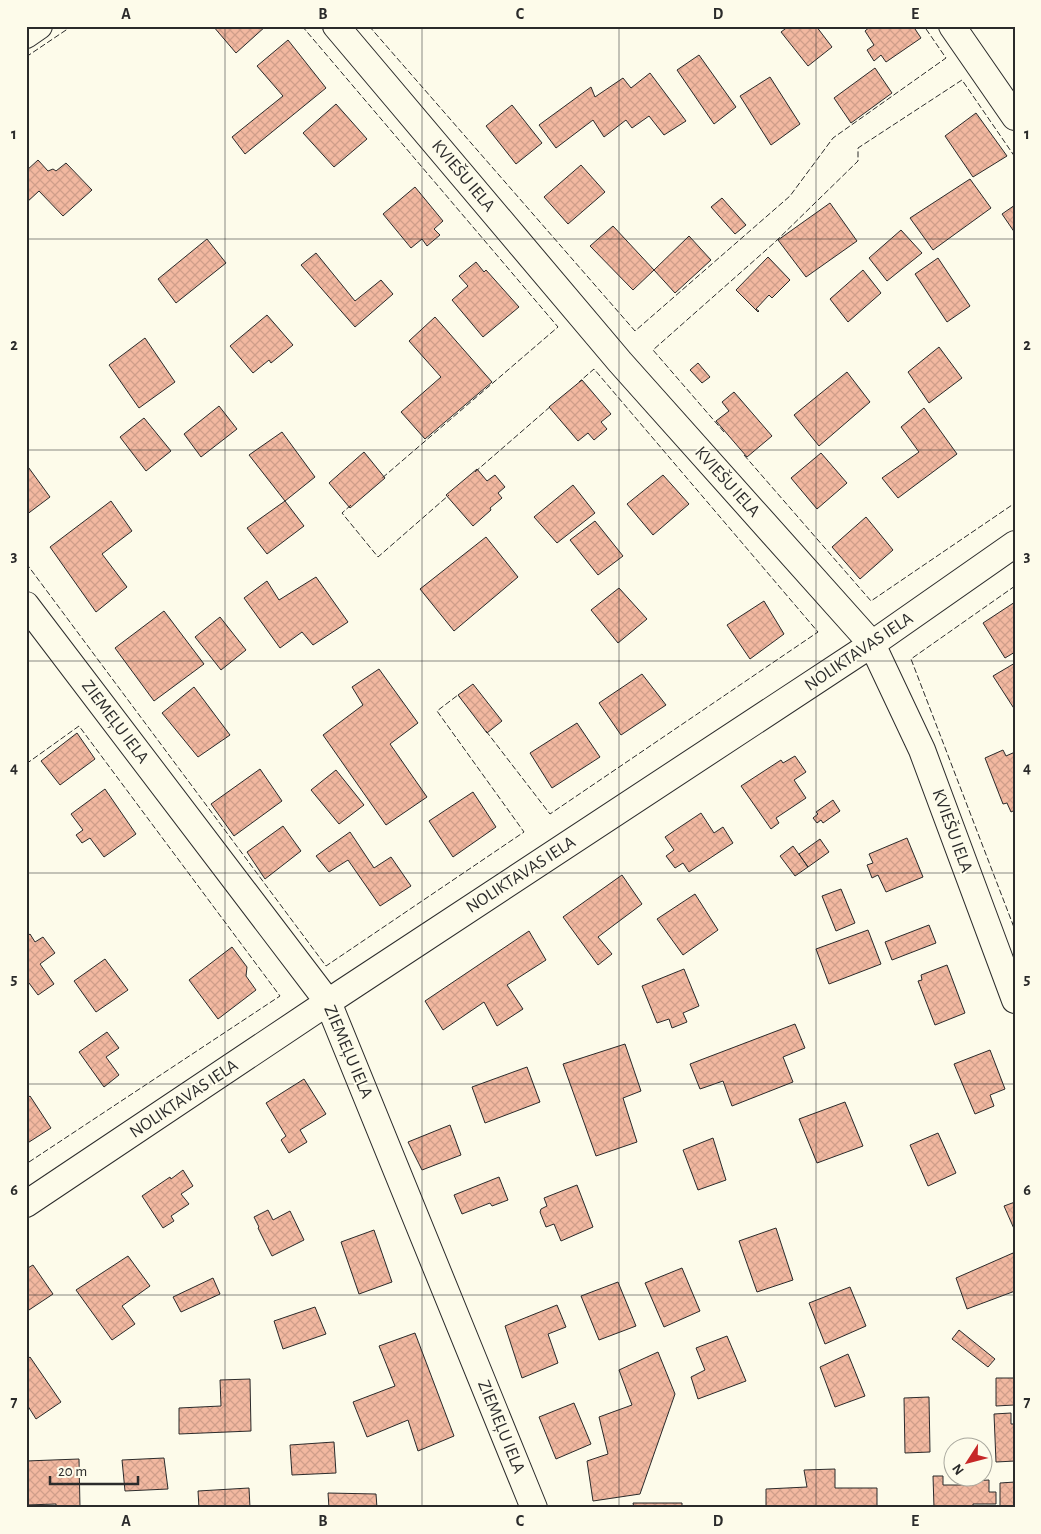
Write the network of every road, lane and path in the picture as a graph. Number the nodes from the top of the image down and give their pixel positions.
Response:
1 (39, 26) edge
2 (336, 26) edge
3 (952, 26) edge
4 (26, 35) edge
5 (1015, 117) edge
6 (1015, 544) edge
7 (26, 605) edge
8 (872, 644) junction
9 (1015, 1000) edge
10 (328, 1002) junction
11 (26, 1204) edge
12 (534, 1508) edge

1 - 4 street
2 - 8 street, KVIEŠU IELA
3 - 5 street
6 - 8 street, NOLIKTAVAS IELA
7 - 10 street, ZIEMEĻU IELA
8 - 9 street, KVIEŠU IELA
8 - 10 street, NOLIKTAVAS IELA
10 - 11 street, NOLIKTAVAS IELA
10 - 12 street, ZIEMEĻU IELA

